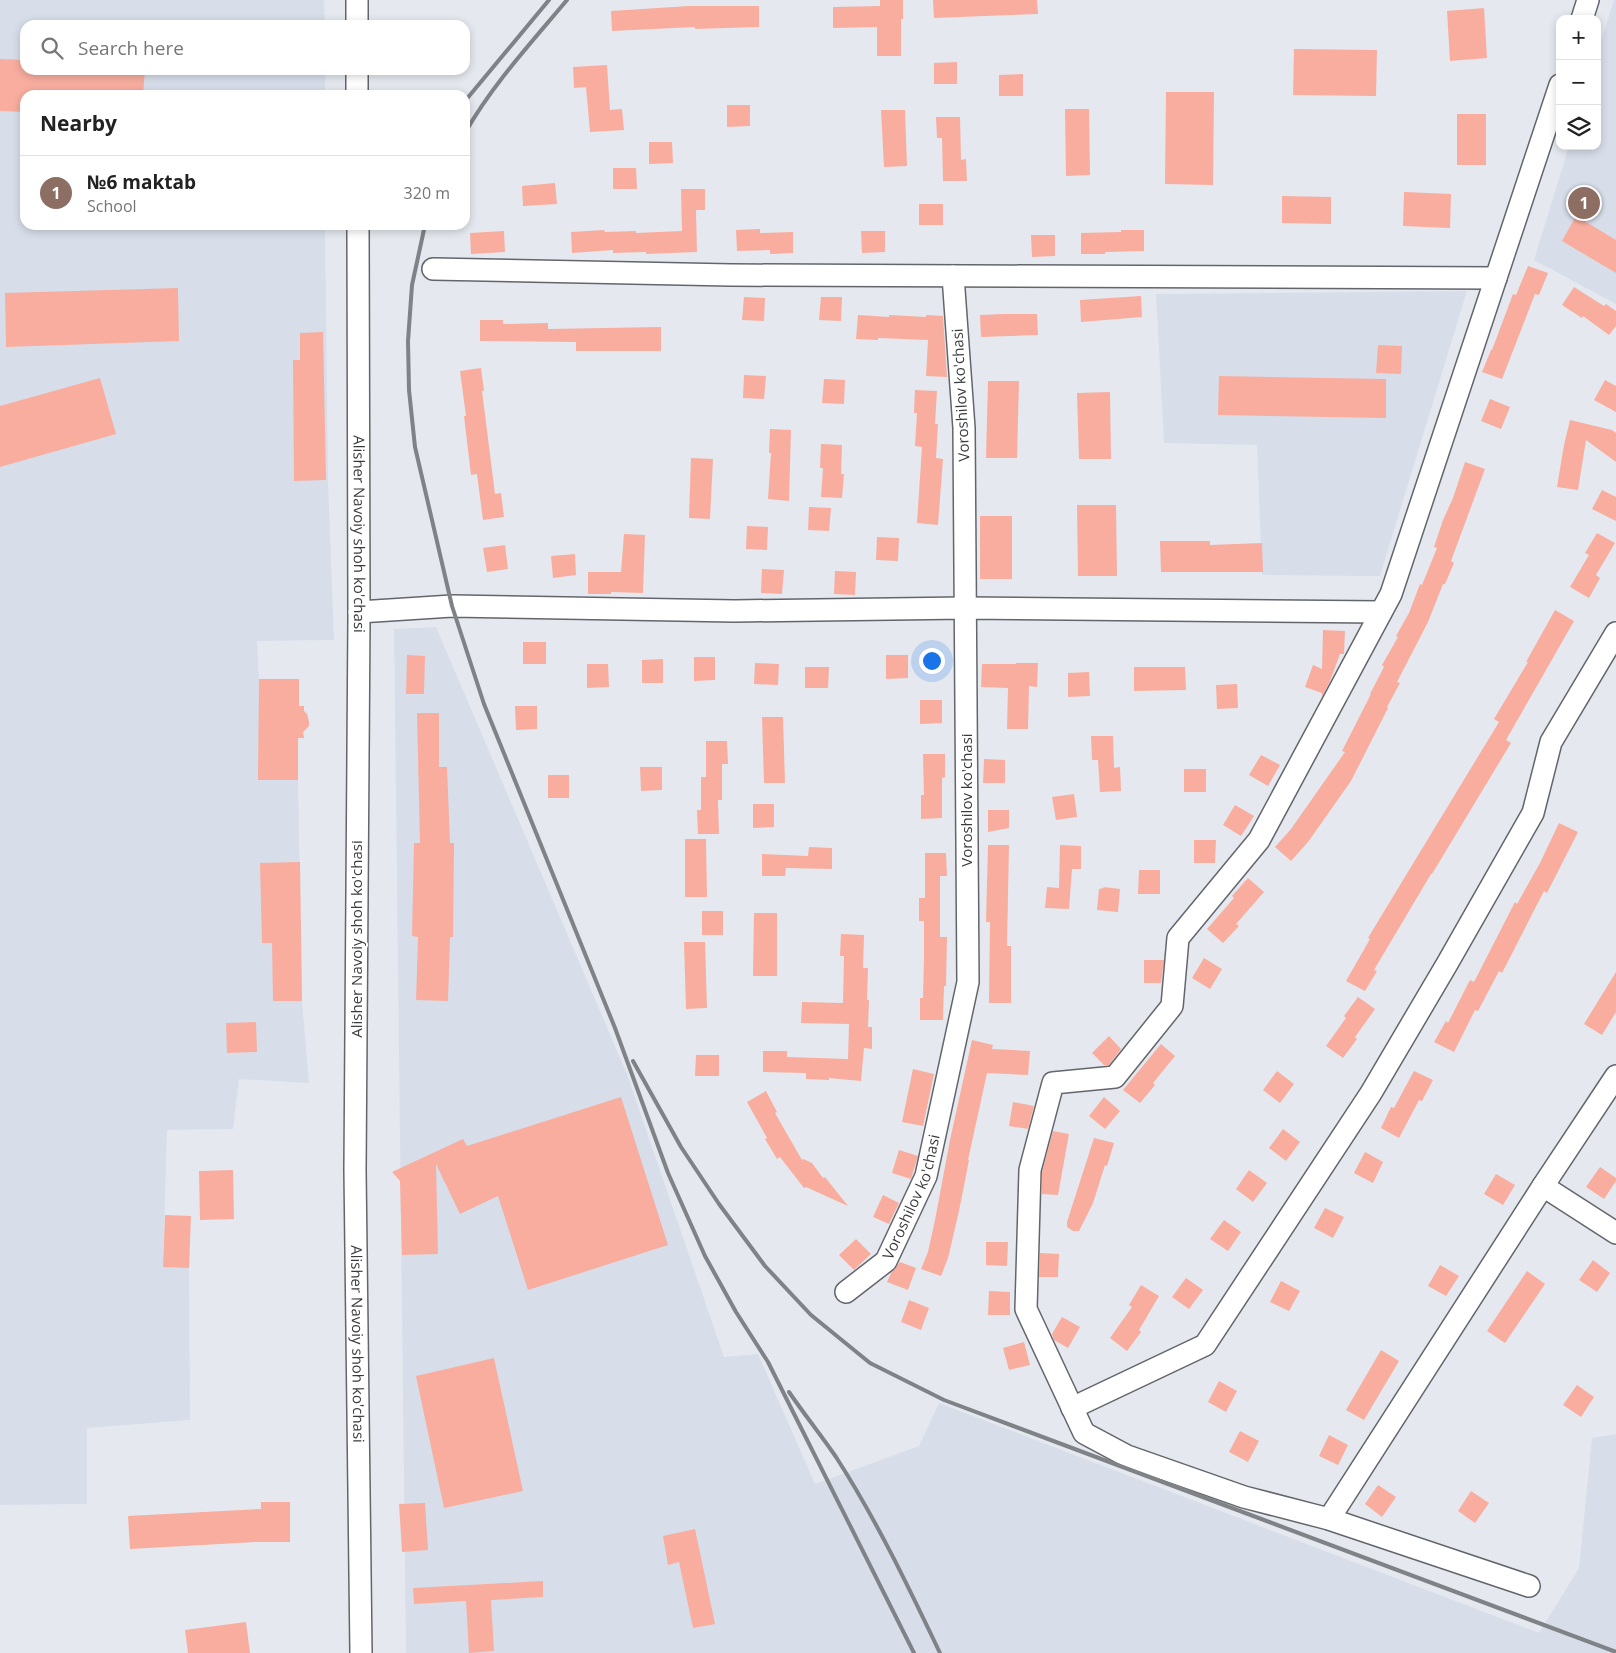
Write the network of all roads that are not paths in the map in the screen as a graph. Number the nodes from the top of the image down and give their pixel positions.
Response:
1 (357, 0) edge
2 (1588, 0) edge
3 (1583, 15) edge
4 (357, 20) edge
5 (357, 75) edge
6 (357, 90) edge
7 (1556, 97) edge
8 (358, 230) edge
9 (433, 269) dead end
10 (953, 276) junction
11 (1496, 278) junction
12 (966, 608) junction
13 (359, 612) junction
14 (1381, 612) junction
15 (1616, 633) edge
16 (1616, 1076) edge
17 (1543, 1186) junction
18 (1616, 1233) edge
19 (846, 1292) dead end
20 (1072, 1408) junction
21 (1329, 1519) junction
22 (1529, 1586) dead end
23 (361, 1653) edge

1 - 4 street
2 - 3 street
5 - 6 street
7 - 11 street
8 - 13 street, Alisher Navoiy shoh ko'chasi
9 - 10 street
10 - 11 street
10 - 12 street, Voroshilov ko'chasi
11 - 14 street
12 - 13 street
12 - 14 street
12 - 19 street, Voroshilov ko'chasi
13 - 23 street, Alisher Navoiy shoh ko'chasi
14 - 20 street
15 - 20 street
16 - 17 street
17 - 18 street
17 - 21 street
20 - 21 street
21 - 22 street

